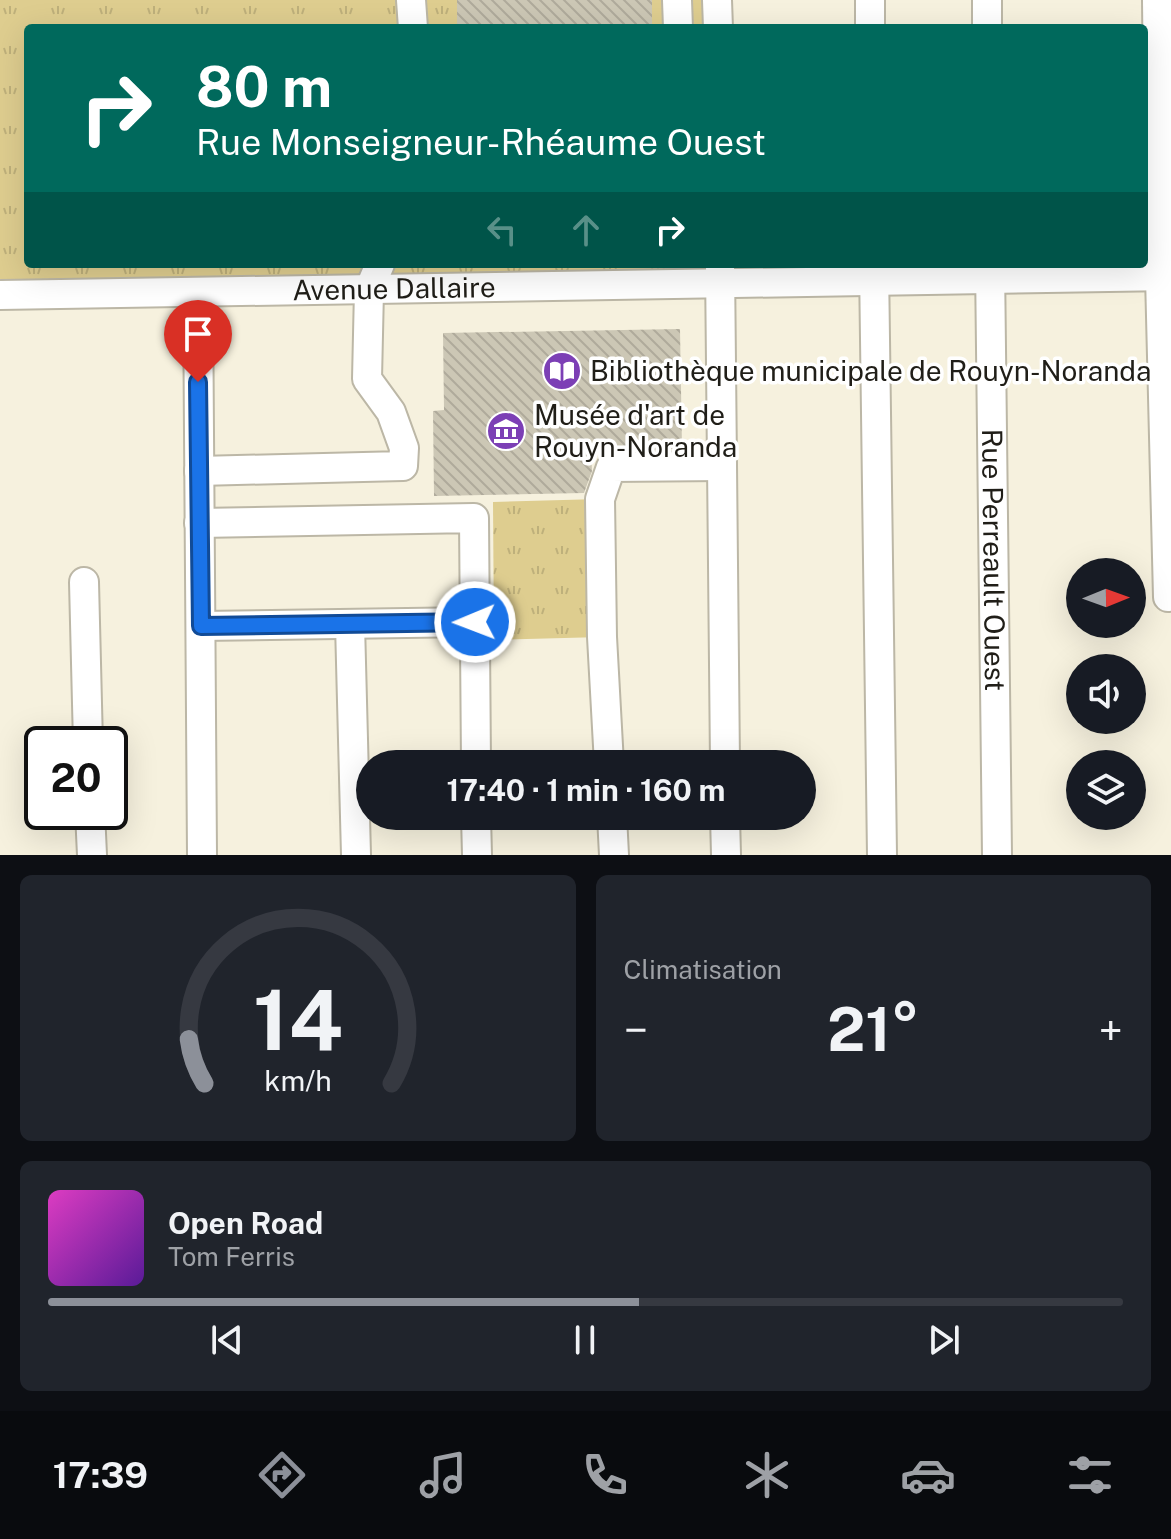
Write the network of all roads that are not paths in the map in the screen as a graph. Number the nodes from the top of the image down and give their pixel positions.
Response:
1 (411, 0) edge
2 (677, 0) edge
3 (717, 0) edge
4 (870, 0) edge
5 (987, 0) edge
6 (1157, 0) edge
7 (413, 24) edge
8 (678, 24) edge
9 (718, 24) edge
10 (870, 24) edge
11 (987, 24) edge
12 (378, 268) edge
13 (990, 271) edge
14 (875, 272) edge
15 (720, 274) edge
16 (1165, 276) edge
17 (369, 290) junction
18 (198, 292) junction
19 (0, 295) edge
20 (722, 466) junction
21 (199, 471) junction
22 (199, 523) junction
23 (84, 582) dead end
24 (1168, 597) dead end
25 (475, 622) junction
26 (350, 624) junction
27 (201, 626) junction
28 (88, 726) edge
29 (476, 750) edge
30 (608, 750) edge
31 (725, 750) edge
32 (91, 830) edge
33 (476, 830) edge
34 (613, 830) edge
35 (725, 830) edge
36 (92, 855) edge
37 (202, 855) edge
38 (356, 855) edge
39 (477, 855) edge
40 (614, 855) edge
41 (726, 855) edge
42 (882, 855) edge
43 (997, 855) edge

1 - 7 street
2 - 8 street
3 - 9 street
4 - 10 street
5 - 11 street
6 - 16 street
12 - 17 street
13 - 14 street, Avenue Dallaire
13 - 16 street, Avenue Dallaire
13 - 43 street, Rue Perreault Ouest
14 - 15 street, Avenue Dallaire
14 - 42 street
15 - 17 street, Avenue Dallaire
15 - 20 street
16 - 24 street
17 - 18 street, Avenue Dallaire
17 - 21 street
18 - 19 street, Avenue Dallaire
18 - 21 street
20 - 30 street
20 - 31 street
21 - 22 street
22 - 25 street
22 - 27 street
23 - 28 street
25 - 26 street
25 - 29 street
26 - 27 street
26 - 38 street
27 - 37 street
32 - 36 street
33 - 39 street
34 - 40 street
35 - 41 street

